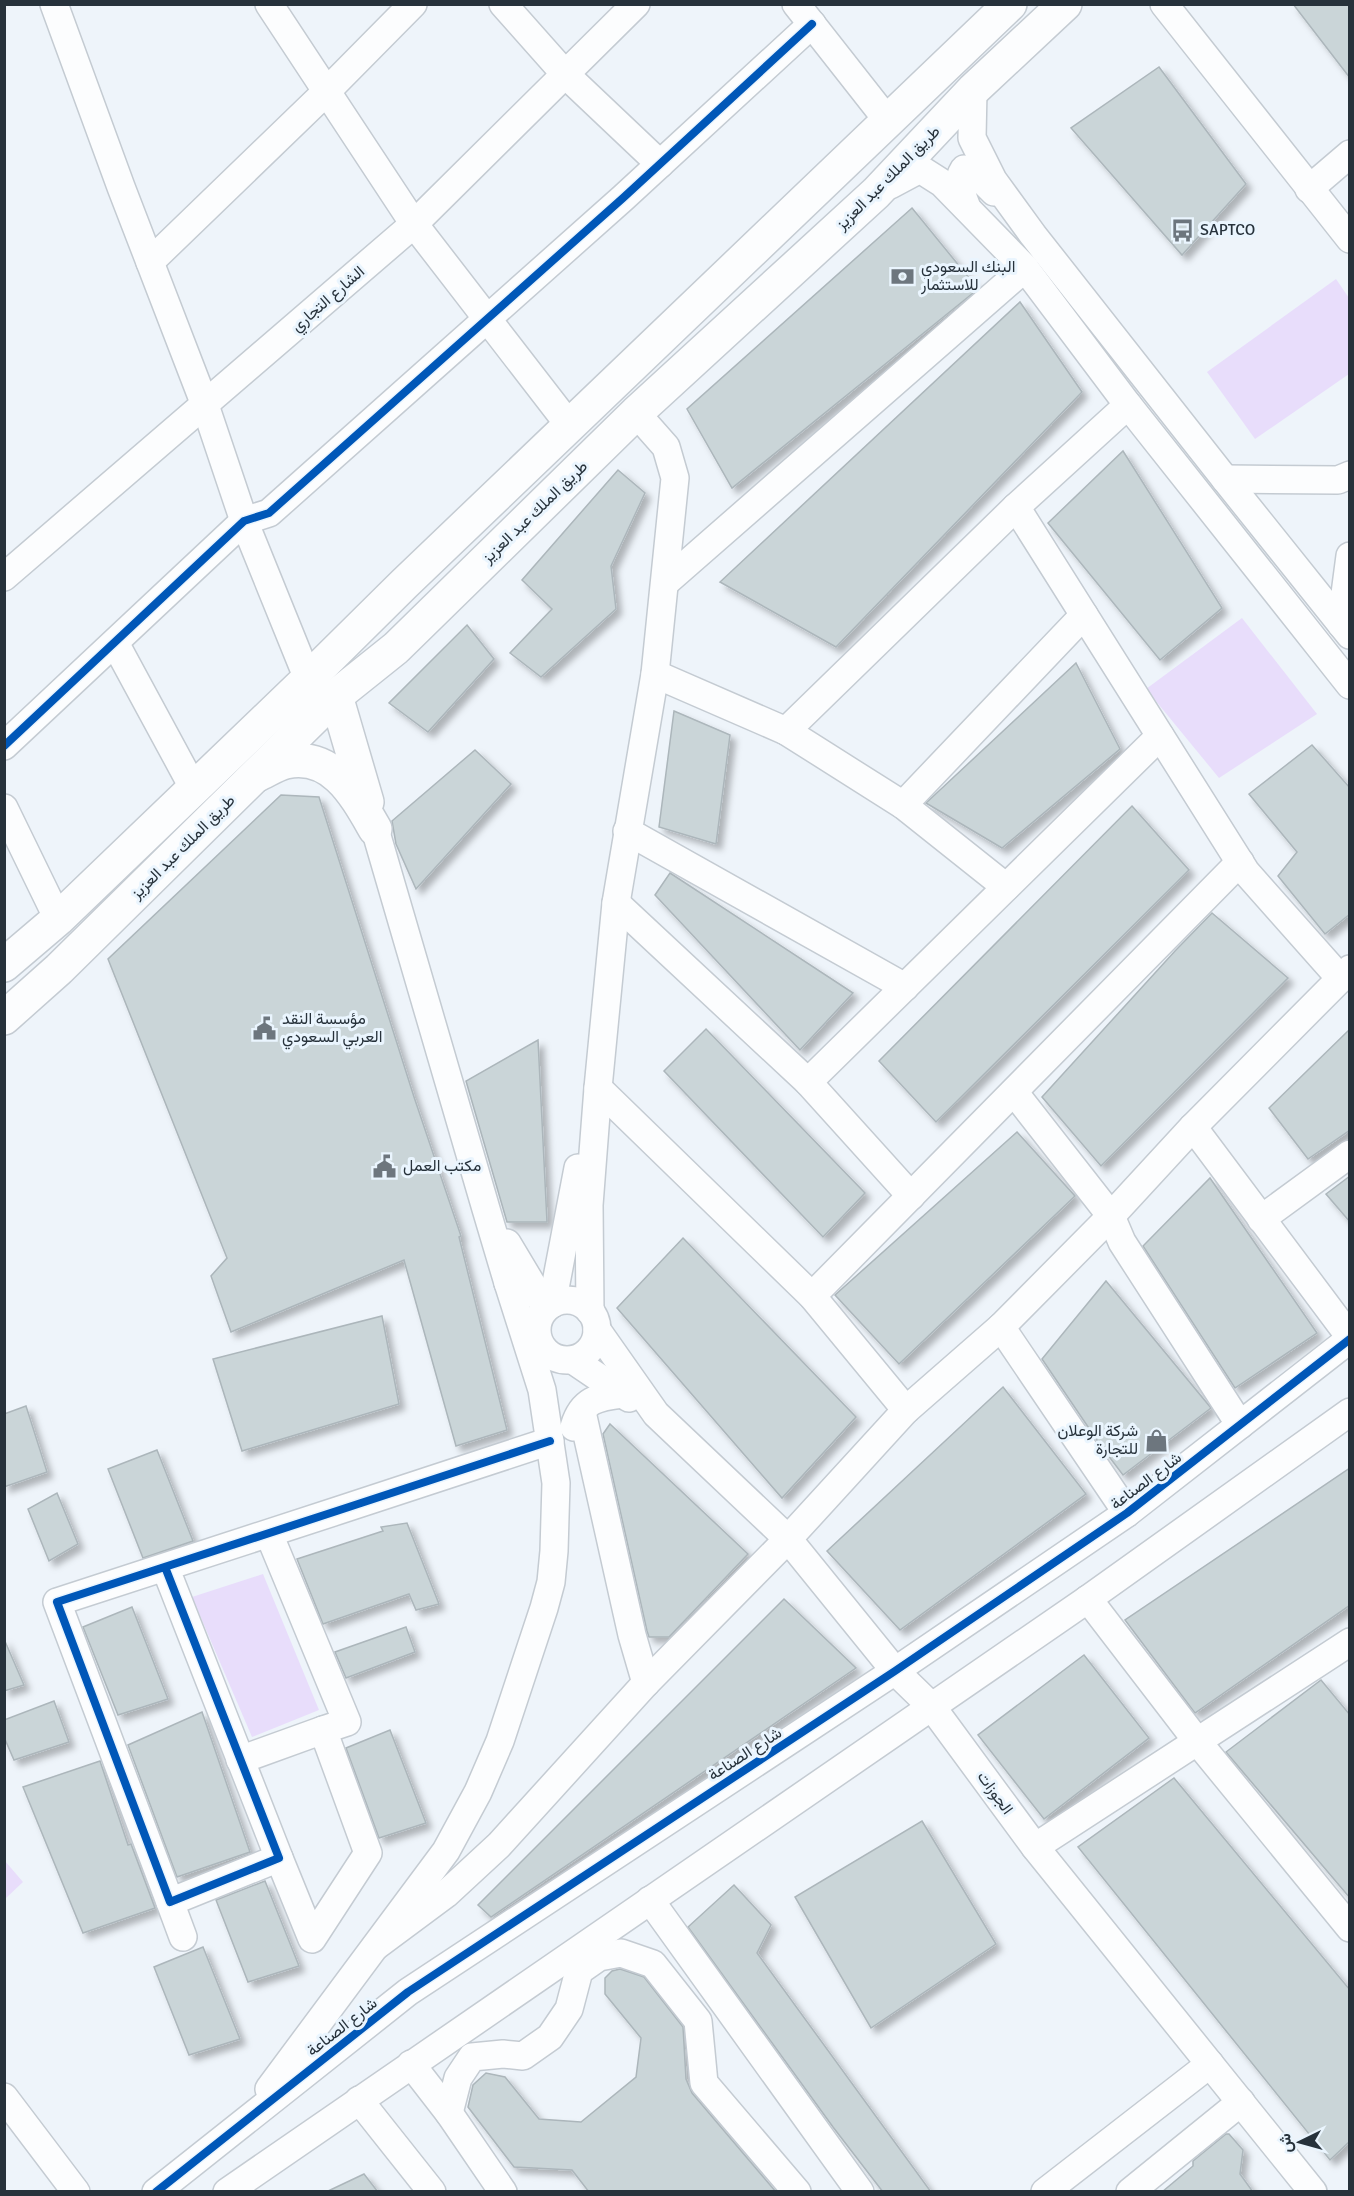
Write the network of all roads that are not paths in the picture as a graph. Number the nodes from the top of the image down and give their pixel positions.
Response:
1 (269, 4) edge
2 (413, 4) edge
3 (503, 4) edge
4 (636, 4) edge
5 (1010, 4) edge
6 (1065, 4) edge
7 (1164, 4) edge
8 (61, 8) edge
9 (804, 14) edge
10 (566, 75) junction
11 (973, 90) junction
12 (326, 92) junction
13 (888, 121) junction
14 (1350, 154) edge
15 (660, 164) junction
16 (1309, 189) junction
17 (876, 193) junction
18 (968, 210) junction
19 (414, 224) junction
20 (1033, 235) junction
21 (1350, 239) edge
22 (150, 262) junction
23 (1025, 268) junction
24 (487, 319) junction
25 (205, 405) junction
26 (1128, 405) junction
27 (636, 413) junction
28 (570, 426) junction
29 (1350, 475) edge
30 (1225, 479) junction
31 (1016, 507) junction
32 (244, 522) junction
33 (1350, 556) edge
34 (4, 577) edge
35 (666, 582) junction
36 (1084, 615) junction
37 (1345, 629) edge
38 (115, 643) junction
39 (655, 674) junction
40 (308, 679) junction
41 (1350, 685) edge
42 (336, 696) junction
43 (786, 731) junction
44 (1160, 736) junction
45 (4, 746) edge
46 (257, 775) junction
47 (194, 789) junction
48 (903, 805) junction
49 (4, 808) edge
50 (375, 829) junction
51 (627, 831) junction
52 (1240, 862) junction
53 (1006, 887) junction
54 (616, 903) junction
55 (58, 919) junction
56 (4, 965) edge
57 (1345, 974) edge
58 (904, 987) junction
59 (4, 1018) edge
60 (808, 1082) junction
61 (598, 1088) junction
62 (1014, 1092) junction
63 (1193, 1126) junction
64 (1350, 1154) edge
65 (911, 1196) junction
66 (486, 1209) junction
67 (1112, 1216) junction
68 (1261, 1219) junction
69 (508, 1283) junction
70 (812, 1296) junction
71 (549, 1306) junction
72 (593, 1320) junction
73 (1001, 1327) junction
74 (1350, 1338) edge
75 (539, 1341) junction
76 (573, 1360) junction
77 (542, 1390) junction
78 (622, 1394) junction
79 (906, 1410) junction
80 (582, 1412) junction
81 (1350, 1412) edge
82 (656, 1414) junction
83 (1240, 1425) junction
84 (550, 1442) junction
85 (556, 1483) junction
86 (1127, 1513) junction
87 (269, 1533) junction
88 (788, 1539) junction
89 (165, 1567) junction
90 (1088, 1599) junction
91 (1350, 1642) edge
92 (895, 1671) junction
93 (646, 1683) junction
94 (932, 1707) junction
95 (323, 1730) junction
96 (1197, 1742) junction
97 (240, 1760) junction
98 (1035, 1847) junction
99 (279, 1858) junction
100 (650, 1900) junction
101 (170, 1902) junction
102 (619, 1922) junction
103 (1350, 1928) edge
104 (183, 1938) dead end
105 (376, 1946) junction
106 (574, 1964) junction
107 (653, 1964) junction
108 (439, 2045) junction
109 (472, 2056) junction
110 (411, 2064) junction
111 (1210, 2064) junction
112 (4, 2097) edge
113 (359, 2100) junction
114 (1241, 2102) junction
115 (449, 2114) junction
116 (248, 2117) junction
117 (76, 2192) edge
118 (156, 2192) edge
119 (227, 2192) edge
120 (432, 2192) edge
121 (503, 2192) edge
122 (797, 2192) edge
123 (860, 2192) edge
124 (1045, 2192) edge
125 (1130, 2192) edge
126 (1313, 2192) edge

1 - 12 street
2 - 12 street
3 - 10 street
4 - 10 street, الشارع التجاري
5 - 13 main road, طريق الملك عبد العزيز
6 - 11 main road, طريق الملك عبد العزيز
7 - 16 street
8 - 22 street
9 - 13 street
9 - 15 street
10 - 15 street
10 - 19 street, الشارع التجاري
11 - 17 main road, طريق الملك عبد العزيز
11 - 20 street
12 - 19 street
12 - 22 street
13 - 28 main road, طريق الملك عبد العزيز
14 - 16 street
15 - 24 street
16 - 21 street
17 - 18 street
17 - 27 main road, طريق الملك عبد العزيز
18 - 20 street
18 - 23 street
19 - 24 street
19 - 25 street, الشارع التجاري
20 - 30 street
22 - 25 street
23 - 26 street
23 - 35 street
24 - 28 street
24 - 32 street
25 - 32 street
25 - 34 street, الشارع التجاري
26 - 31 street
26 - 41 street
27 - 35 street
27 - 42 main road, طريق الملك عبد العزيز
28 - 40 main road, طريق الملك عبد العزيز
29 - 30 street
30 - 37 street
31 - 36 street
31 - 43 street
32 - 38 street
32 - 40 street
33 - 37 street
35 - 39 street
36 - 44 street
36 - 48 street
38 - 45 street
38 - 47 street
39 - 43 street
39 - 51 street
40 - 47 main road, طريق الملك عبد العزيز
42 - 46 main road, طريق الملك عبد العزيز
42 - 50 main road
43 - 48 street
44 - 52 street
44 - 53 street
46 - 50 main road
46 - 59 main road, طريق الملك عبد العزيز
47 - 55 main road, طريق الملك عبد العزيز
48 - 53 street
49 - 55 street
50 - 66 street
51 - 54 street
51 - 58 street
52 - 57 street
52 - 62 street
53 - 58 street
54 - 60 street
54 - 61 street
55 - 56 main road, طريق الملك عبد العزيز
57 - 63 street
58 - 60 street
60 - 65 street
61 - 70 street
61 - 71 street
61 - 72 street
62 - 65 street
62 - 67 street
63 - 67 street
63 - 68 street
64 - 68 street
65 - 70 street
66 - 69 street
66 - 71 street
67 - 73 street
67 - 83 street
68 - 74 street
69 - 75 street
69 - 77 street
70 - 79 street
71 - 72 street
71 - 75 street
72 - 76 street
72 - 82 street
73 - 79 street
73 - 86 street
74 - 83 street, شارع الصناعة
75 - 76 street
75 - 77 street
76 - 78 street
77 - 84 street
78 - 80 street
78 - 82 street
79 - 88 street
80 - 85 street
80 - 93 street
81 - 90 street
82 - 88 street, الجوزات
83 - 86 street, شارع الصناعة
84 - 85 street
84 - 87 street
85 - 105 street
86 - 92 street, شارع الصناعة
87 - 89 street
87 - 95 street
88 - 92 street, الجوزات
88 - 93 street
89 - 97 street
89 - 101 street
90 - 94 street
90 - 96 street
91 - 96 street
92 - 94 street, الجوزات
92 - 116 street, شارع الصناعة
93 - 105 street
94 - 98 street, الجوزات
94 - 100 street
95 - 97 street
95 - 99 street
96 - 98 street
96 - 103 street
97 - 99 street
98 - 111 street, الجوزات
99 - 101 street
100 - 102 street
100 - 123 street
101 - 104 street
102 - 106 street
102 - 107 street
105 - 116 street
106 - 107 street
106 - 108 street
106 - 109 street
107 - 122 street
108 - 109 street
108 - 110 street
109 - 115 street
110 - 113 street
110 - 115 street
111 - 114 street, الجوزات
111 - 124 street
112 - 117 street
113 - 119 street
113 - 120 street
114 - 125 street
114 - 126 street, الجوزات
115 - 121 street
116 - 118 street, شارع الصناعة

